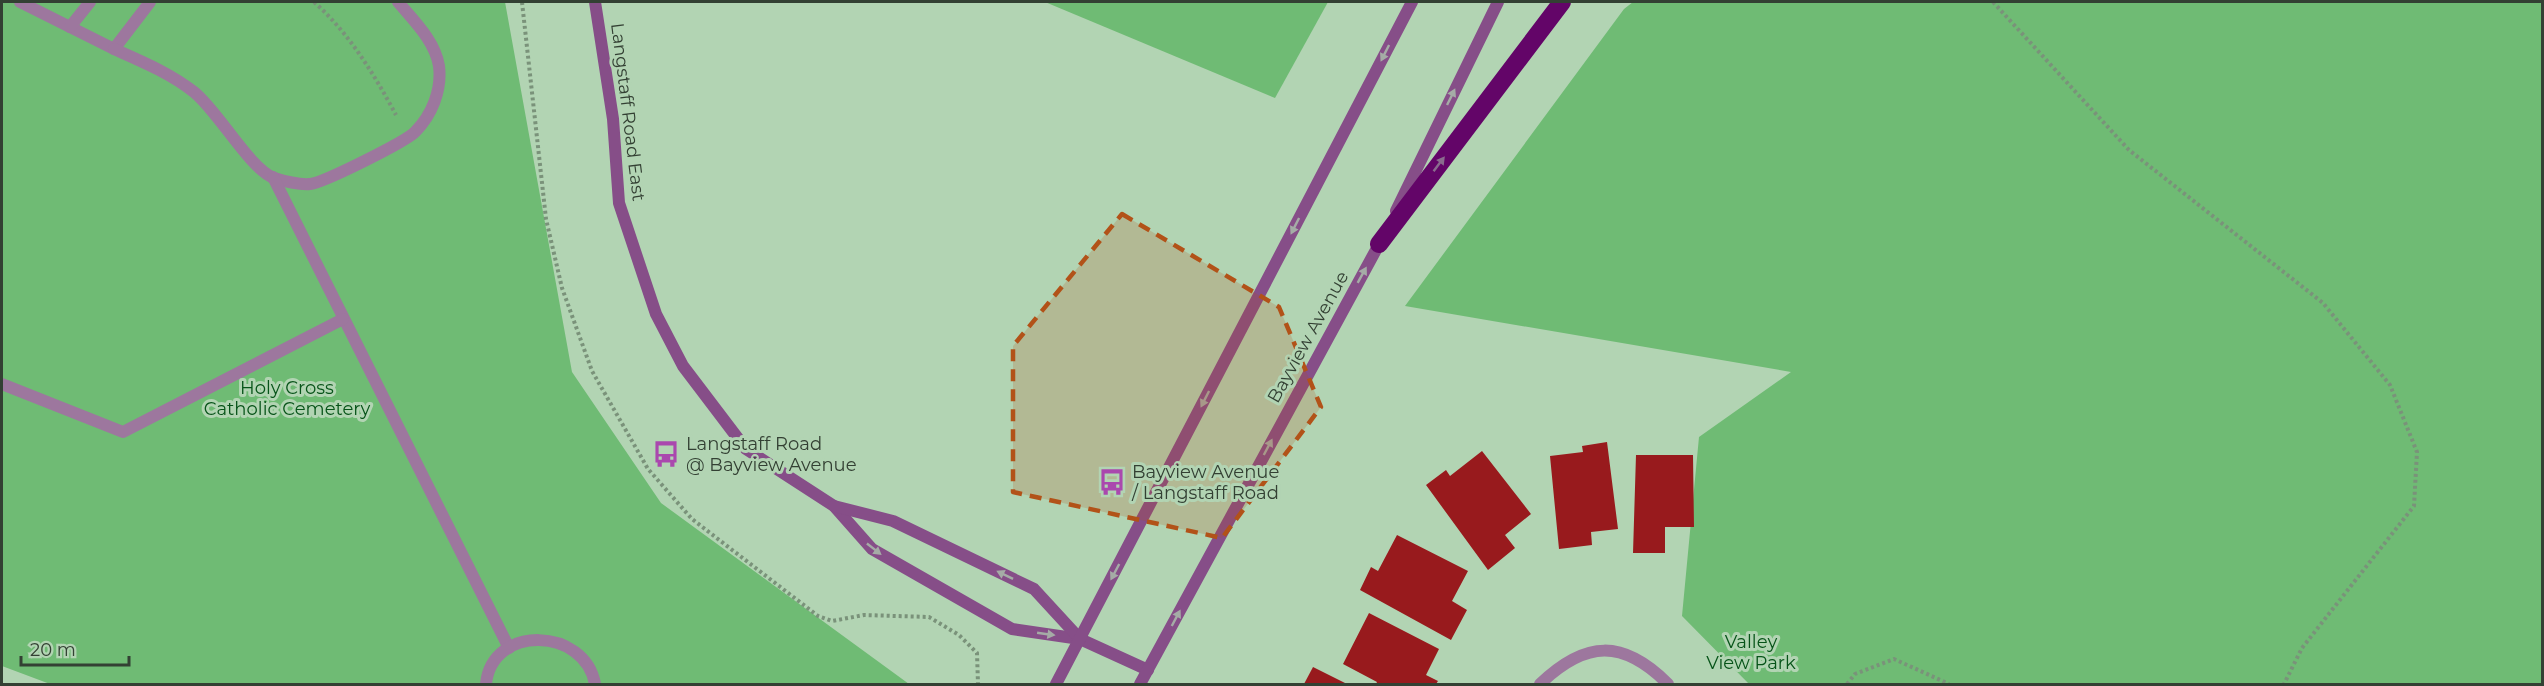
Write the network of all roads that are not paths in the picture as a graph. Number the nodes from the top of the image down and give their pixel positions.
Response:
1 (20, 2) edge
2 (90, 2) edge
3 (150, 2) edge
4 (398, 2) edge
5 (595, 2) edge
6 (1412, 2) edge
7 (1498, 2) edge
8 (1562, 2) edge
9 (70, 27) junction
10 (114, 49) junction
11 (273, 177) junction
12 (1379, 244) junction
13 (344, 319) junction
14 (2, 384) edge
15 (834, 506) junction
16 (1080, 639) junction
17 (509, 648) junction
18 (1148, 670) junction
19 (486, 684) edge
20 (595, 684) edge
21 (1056, 684) edge
22 (1140, 684) edge
23 (1540, 684) edge
24 (1668, 684) edge

1 - 9 street
2 - 9 street
3 - 10 street
4 - 11 street
5 - 15 main road, Langstaff Road East
6 -> 16 main road
12 -> 7 main road, Bayview Avenue
12 -> 8 highway
9 - 10 street
10 - 11 street
11 - 13 street
18 -> 12 main road, Bayview Avenue
13 - 14 street
13 - 17 street
16 -> 15 main road, Langstaff Road East
15 -> 16 main road, Langstaff Road East
16 - 18 main road, Langstaff Road East
16 - 21 main road
17 - 19 street
17 - 20 street
18 - 22 main road, Bayview Avenue
23 - 24 street

